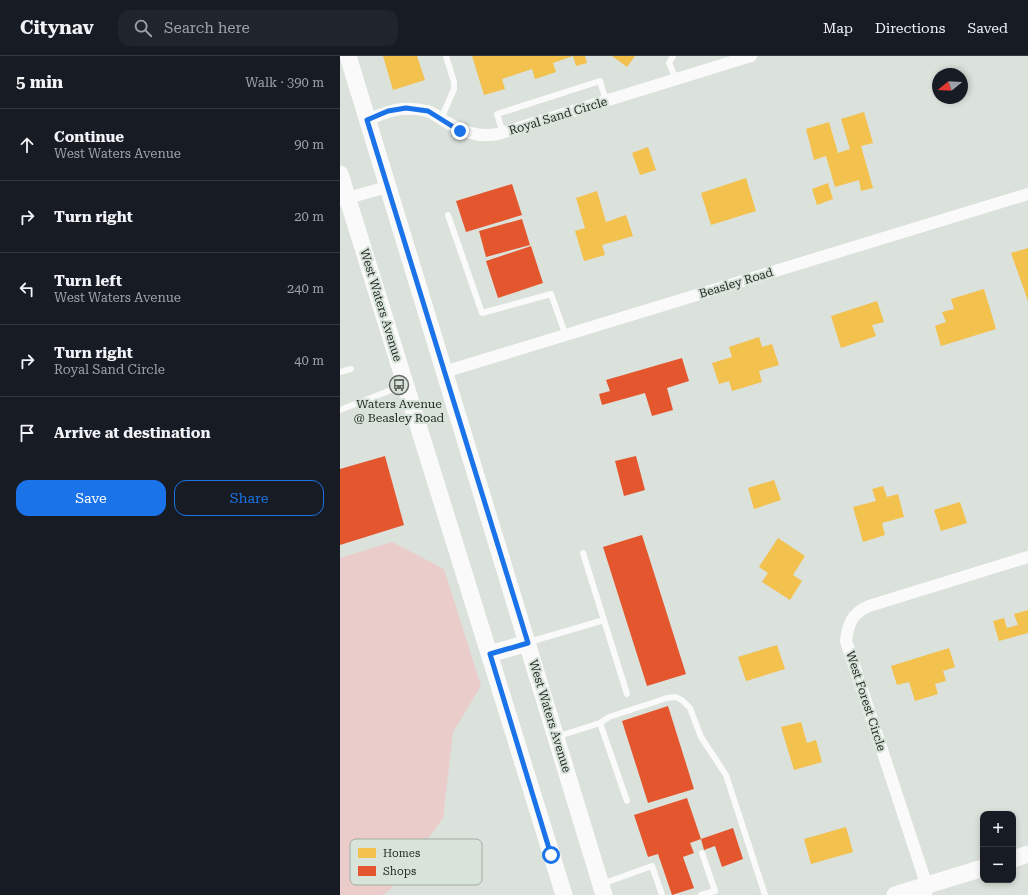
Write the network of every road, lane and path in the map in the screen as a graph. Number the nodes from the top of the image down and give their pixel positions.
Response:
1 (348, 56) edge
2 (446, 56) edge
3 (673, 56) edge
4 (751, 56) edge
5 (676, 80) junction
6 (606, 101) junction
7 (440, 119) junction
8 (367, 120) junction
9 (503, 133) junction
10 (340, 174) edge
11 (387, 187) junction
12 (1028, 194) edge
13 (344, 199) edge
14 (448, 215) dead end
15 (566, 336) junction
16 (351, 369) dead end
17 (340, 372) edge
18 (444, 372) junction
19 (406, 385) junction
20 (340, 410) edge
21 (583, 553) dead end
22 (1028, 556) edge
23 (604, 620) junction
24 (528, 643) junction
25 (490, 654) junction
26 (627, 694) dead end
27 (600, 723) junction
28 (556, 737) junction
29 (627, 801) dead end
30 (702, 853) dead end
31 (1028, 854) edge
32 (1016, 858) edge
33 (980, 869) edge
34 (602, 890) edge
35 (926, 890) edge
36 (564, 895) edge
37 (662, 895) edge
38 (700, 895) edge
39 (765, 895) edge
40 (895, 895) edge

1 - 8 main road, West Waters Avenue
2 - 7 lane
3 - 5 lane
4 - 5 street, Royal Sand Circle
5 - 6 street, Royal Sand Circle
6 - 9 street, Royal Sand Circle
6 - 9 lane
7 - 8 street, Royal Sand Circle
7 - 9 street, Royal Sand Circle
8 - 11 main road, West Waters Avenue
10 - 13 main road, West Waters Avenue
11 - 13 street
11 - 18 main road, West Waters Avenue
12 - 15 street, Beasley Road
13 - 19 main road, West Waters Avenue
14 - 15 lane
15 - 18 street, Beasley Road
16 - 17 lane
18 - 24 main road, West Waters Avenue
19 - 20 lane
19 - 25 main road, West Waters Avenue
21 - 23 lane
22 - 35 street, West Forest Circle
23 - 24 lane
23 - 26 lane
24 - 25 main road
24 - 28 main road, West Waters Avenue
25 - 36 main road, West Waters Avenue
27 - 28 lane
27 - 29 lane
27 - 39 lane
28 - 34 main road, West Waters Avenue
30 - 38 lane
31 - 32 main road
33 - 35 main road
34 - 37 lane
35 - 40 main road

